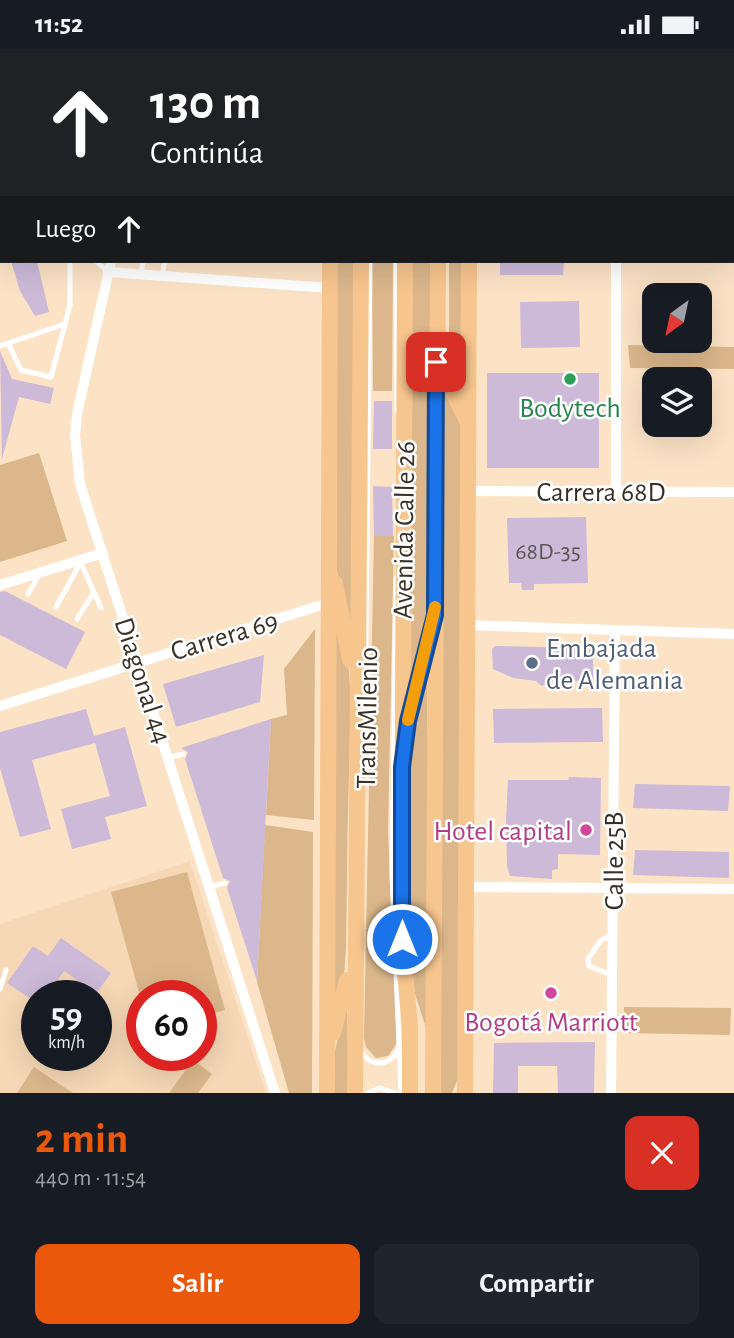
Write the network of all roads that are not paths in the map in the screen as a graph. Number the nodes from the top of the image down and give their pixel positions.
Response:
1 (70, 263) edge
2 (98, 263) edge
3 (110, 263) edge
4 (143, 263) edge
5 (164, 263) edge
6 (330, 263) edge
7 (361, 263) edge
8 (370, 263) edge
9 (396, 263) edge
10 (405, 263) edge
11 (440, 263) edge
12 (470, 263) edge
13 (615, 263) edge
14 (108, 272) junction
15 (141, 275) junction
16 (162, 276) junction
17 (330, 288) junction
18 (65, 324) junction
19 (8, 343) junction
20 (0, 345) edge
21 (436, 362) junction
22 (468, 424) junction
23 (468, 491) junction
24 (616, 491) junction
25 (734, 492) edge
26 (103, 553) junction
27 (328, 557) junction
28 (82, 561) junction
29 (40, 572) junction
30 (0, 585) edge
31 (94, 592) junction
32 (28, 594) dead end
33 (328, 603) junction
34 (56, 607) dead end
35 (101, 608) dead end
36 (435, 615) junction
37 (77, 619) dead end
38 (467, 625) junction
39 (615, 630) junction
40 (734, 634) edge
41 (138, 662) junction
42 (0, 706) edge
43 (357, 722) junction
44 (183, 754) dead end
45 (168, 758) junction
46 (402, 767) junction
47 (225, 883) dead end
48 (209, 887) junction
49 (465, 887) junction
50 (613, 888) junction
51 (734, 889) edge
52 (354, 926) junction
53 (612, 934) junction
54 (6, 970) dead end
55 (612, 975) junction
56 (405, 978) junction
57 (0, 989) edge
58 (401, 1042) junction
59 (360, 1049) junction
60 (328, 1051) junction
61 (463, 1089) edge
62 (275, 1093) edge
63 (327, 1093) edge
64 (355, 1093) edge
65 (362, 1093) edge
66 (368, 1093) edge
67 (395, 1093) edge
68 (401, 1093) edge
69 (411, 1093) edge
70 (433, 1093) edge
71 (611, 1093) edge

1 - 18 lane
2 - 14 lane
3 - 14 street, Diagonal 44
4 - 15 lane
5 - 16 lane
6 - 17 main road
7 - 43 main road, Avenida Calle 26
8 - 59 lane, TransMilenio
9 - 58 lane, TransMilenio
10 - 46 main road, Avenida Calle 26
11 - 21 main road, Avenida Calle 26
12 - 22 main road
13 - 24 street
14 - 15 street
14 - 26 street, Diagonal 44
15 - 16 street
16 - 17 street
17 - 27 main road
18 - 19 lane
18 - 19 lane
19 - 20 lane
21 - 22 main road
21 - 36 main road, Avenida Calle 26
22 - 23 main road
23 - 24 street, Carrera 68D
23 - 38 main road
24 - 25 street, Carrera 68D
26 - 28 street
26 - 41 street, Diagonal 44
27 - 33 main road
27 - 43 main road
28 - 29 street
28 - 31 lane
28 - 34 lane
29 - 30 street
29 - 32 lane
31 - 35 lane
31 - 37 lane
33 - 41 street, Carrera 69
33 - 60 main road
36 - 46 main road
36 - 70 main road, Avenida Calle 26
38 - 39 street
38 - 49 main road
39 - 40 street
39 - 50 street, Calle 25B
41 - 42 street, Carrera 69
41 - 45 street, Diagonal 44
43 - 52 main road, Avenida Calle 26
44 - 45 lane
45 - 48 street, Diagonal 44
46 - 56 main road, Avenida Calle 26
47 - 48 lane
48 - 62 street, Diagonal 44
49 - 50 street
49 - 61 main road
50 - 51 street
50 - 53 street, Calle 25B
52 - 60 main road
52 - 64 main road, Avenida Calle 26
53 - 55 street, Calle 25B
53 - 55 lane
54 - 57 lane
55 - 71 street, Calle 25B
56 - 69 main road, Avenida Calle 26
56 - 70 main road
58 - 59 lane
58 - 68 lane, TransMilenio
59 - 65 lane, TransMilenio
60 - 63 main road
66 - 67 lane

